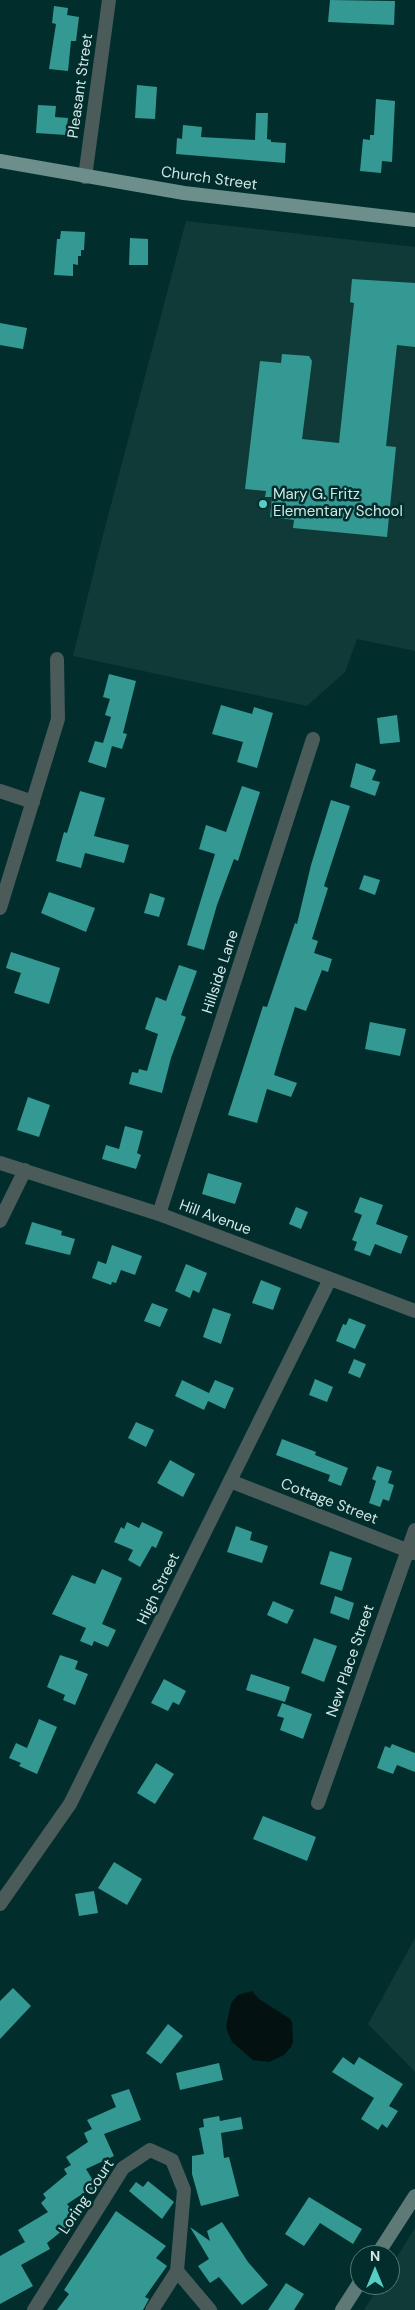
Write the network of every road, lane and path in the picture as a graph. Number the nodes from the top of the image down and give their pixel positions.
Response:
1 (109, 0) edge
2 (0, 161) edge
3 (85, 177) junction
4 (415, 220) edge
5 (57, 659) dead end
6 (313, 739) dead end
7 (0, 790) edge
8 (33, 802) junction
9 (0, 908) edge
10 (0, 1163) edge
11 (25, 1170) junction
12 (159, 1214) junction
13 (0, 1221) edge
14 (330, 1279) junction
15 (415, 1311) edge
16 (230, 1481) junction
17 (415, 1530) edge
18 (411, 1552) edge
19 (318, 1803) dead end
20 (0, 1904) edge
21 (415, 2196) edge
22 (383, 2245) edge
23 (177, 2271) junction
24 (352, 2295) edge
25 (34, 2310) edge
26 (152, 2310) edge
27 (210, 2310) edge
28 (342, 2310) edge

1 - 3 street, Pleasant Street
2 - 3 main road, Church Street
3 - 4 main road, Church Street
5 - 8 street
6 - 12 street, Hillside Lane
7 - 8 street
8 - 9 street
10 - 11 street, Hill Avenue
11 - 12 street, Hill Avenue
11 - 13 street
12 - 14 street, Hill Avenue
14 - 15 street, Hill Avenue
14 - 16 street, High Street
16 - 18 street, Cottage Street
16 - 20 street, High Street
17 - 18 street, New Place Street
18 - 19 street, New Place Street
21 - 22 main road
23 - 25 street, Loring Court
23 - 26 street, Loring Court
23 - 27 street
24 - 28 main road

